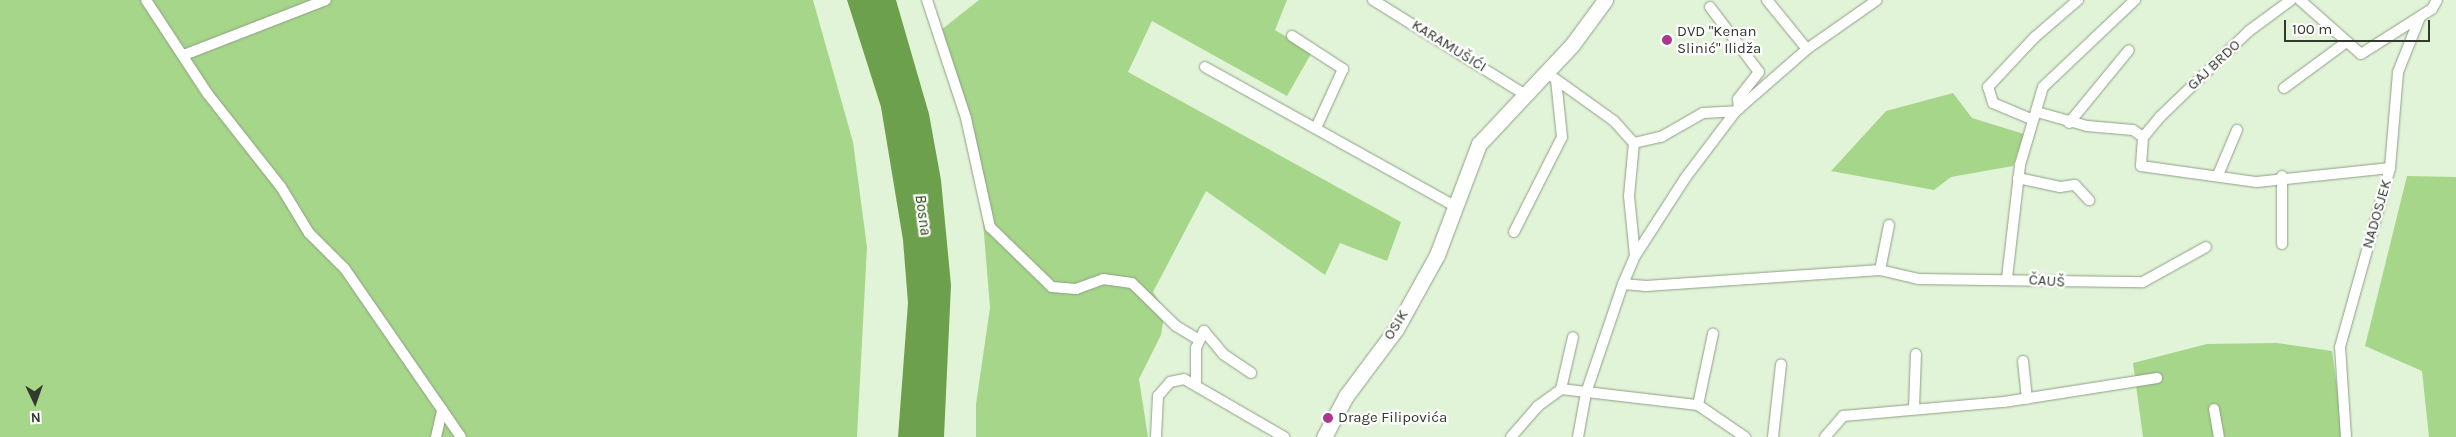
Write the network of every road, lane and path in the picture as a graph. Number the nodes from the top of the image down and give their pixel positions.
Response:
1 (146, 0) edge
2 (326, 0) edge
3 (927, 0) edge
4 (1373, 0) edge
5 (1605, 0) edge
6 (1767, 0) edge
7 (1877, 0) edge
8 (2078, 0) edge
9 (2135, 0) edge
10 (2291, 0) edge
11 (2300, 0) edge
12 (2437, 0) edge
13 (1710, 7) dead end
14 (2420, 17) junction
15 (1292, 36) dead end
16 (2345, 43) junction
17 (1806, 49) junction
18 (2129, 50) dead end
19 (184, 55) junction
20 (1205, 67) dead end
21 (1551, 76) junction
22 (2284, 88) dead end
23 (1524, 94) junction
24 (1737, 110) junction
25 (2034, 116) junction
26 (2069, 123) junction
27 (1316, 128) junction
28 (2237, 130) dead end
29 (2143, 137) junction
30 (1634, 142) junction
31 (2390, 168) junction
32 (2218, 175) junction
33 (2282, 176) junction
34 (2018, 178) junction
35 (2089, 200) dead end
36 (1457, 207) junction
37 (1889, 225) dead end
38 (1514, 232) dead end
39 (2282, 244) dead end
40 (2206, 247) dead end
41 (1635, 256) junction
42 (1880, 270) junction
43 (2007, 278) junction
44 (1623, 284) junction
45 (1713, 334) dead end
46 (1572, 337) dead end
47 (1198, 339) junction
48 (1916, 354) dead end
49 (2024, 362) dead end
50 (1781, 364) dead end
51 (1251, 373) dead end
52 (2157, 378) dead end
53 (1196, 383) junction
54 (1561, 389) junction
55 (1586, 393) junction
56 (2027, 398) junction
57 (1698, 405) junction
58 (1914, 408) junction
59 (442, 410) junction
60 (2214, 410) dead end
61 (436, 437) edge
62 (461, 437) edge
63 (1156, 437) edge
64 (1284, 437) edge
65 (1324, 437) edge
66 (1511, 437) edge
67 (1578, 437) edge
68 (1745, 437) edge
69 (1773, 437) edge
70 (1825, 437) edge
71 (2219, 437) edge
72 (2346, 437) edge

1 - 19 street
2 - 19 street
3 - 47 street
4 - 23 street, KARAMUŠIĆI
5 - 21 main road, OSIK
6 - 17 street
7 - 17 street
8 - 25 street
9 - 25 street
10 - 29 street, GAJ BRDO
11 - 16 street
12 - 14 street, NADOSJEK
13 - 24 street
14 - 16 street
14 - 31 street, NADOSJEK
15 - 27 street
16 - 22 street
17 - 24 street
18 - 26 street
19 - 59 street
20 - 27 street
21 - 23 main road, OSIK
21 - 30 street
21 - 38 street
23 - 36 main road, OSIK
24 - 30 street
24 - 41 street
25 - 26 street
25 - 34 street
26 - 29 street
27 - 36 street
28 - 32 street
29 - 32 street
30 - 41 street
31 - 33 street
31 - 72 street, NADOSJEK
32 - 33 street
33 - 39 street
34 - 35 street
34 - 43 street
36 - 65 main road, OSIK
37 - 42 street
40 - 43 street, ČAUŠ
41 - 44 street
42 - 43 street, ČAUŠ
42 - 44 street, ČAUŠ
44 - 55 street
45 - 57 street
46 - 54 street
47 - 51 street
47 - 53 street
48 - 58 street
49 - 56 street
50 - 69 street
52 - 56 street
53 - 63 street
53 - 64 street
54 - 55 street
54 - 66 street
55 - 57 street
55 - 67 street
56 - 58 street
57 - 68 street
58 - 70 street
59 - 61 street
59 - 62 street
60 - 71 street

